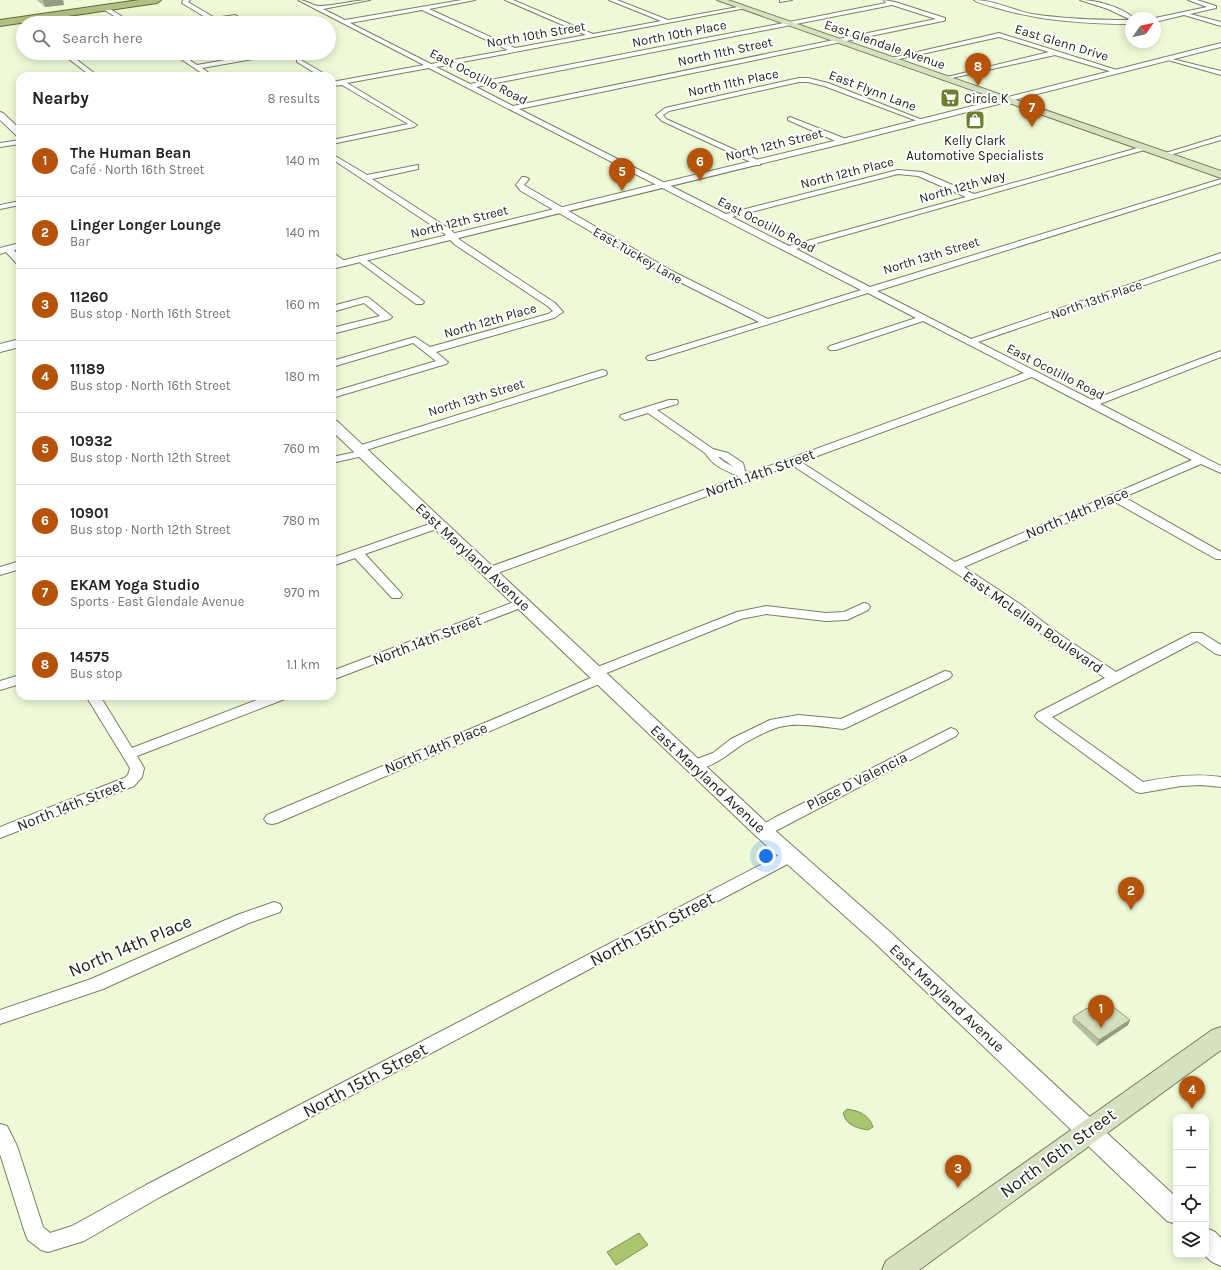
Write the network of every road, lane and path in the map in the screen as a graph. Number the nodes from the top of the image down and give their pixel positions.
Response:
1 (154, 0) edge
2 (187, 0) edge
3 (193, 0) edge
4 (301, 0) edge
5 (367, 0) edge
6 (472, 0) edge
7 (508, 0) edge
8 (612, 0) edge
9 (721, 0) edge
10 (789, 0) edge
11 (884, 0) edge
12 (977, 0) edge
13 (1083, 0) edge
14 (1191, 0) edge
15 (782, 1) dead end
16 (893, 3) junction
17 (206, 7) dead end
18 (106, 8) junction
19 (317, 8) junction
20 (422, 8) junction
21 (744, 8) junction
22 (1183, 14) junction
23 (1125, 15) edge
24 (60, 16) edge
25 (118, 16) edge
26 (208, 16) edge
27 (332, 16) edge
28 (336, 18) edge
29 (1161, 19) edge
30 (344, 22) junction
31 (668, 22) junction
32 (1125, 22) edge
33 (16, 23) edge
34 (0, 24) edge
35 (789, 24) junction
36 (1221, 24) edge
37 (593, 36) junction
38 (837, 41) junction
39 (1220, 46) edge
40 (514, 50) junction
41 (1055, 52) junction
42 (890, 59) junction
43 (1170, 59) junction
44 (73, 60) edge
45 (186, 60) edge
46 (236, 60) edge
47 (300, 61) dead end
48 (430, 66) junction
49 (196, 67) junction
50 (90, 72) edge
51 (204, 72) edge
52 (318, 72) edge
53 (1118, 72) junction
54 (1221, 73) edge
55 (945, 79) junction
56 (815, 81) joint
57 (336, 82) edge
58 (336, 82) edge
59 (470, 86) junction
60 (1005, 100) junction
61 (512, 108) junction
62 (0, 116) edge
63 (790, 119) dead end
64 (922, 121) junction
65 (16, 130) edge
66 (1221, 138) edge
67 (336, 141) edge
68 (843, 141) junction
69 (16, 143) edge
70 (0, 145) edge
71 (1144, 149) junction
72 (1163, 155) junction
73 (336, 159) edge
74 (757, 163) junction
75 (415, 167) dead end
76 (1221, 176) edge
77 (365, 178) junction
78 (524, 179) dead end
79 (1221, 181) edge
80 (664, 185) junction
81 (974, 197) junction
82 (16, 204) edge
83 (0, 207) edge
84 (561, 211) junction
85 (724, 217) junction
86 (452, 237) junction
87 (16, 247) edge
88 (788, 249) junction
89 (4, 250) edge
90 (1221, 256) edge
91 (336, 258) edge
92 (16, 259) edge
93 (361, 259) junction
94 (343, 264) junction
95 (336, 265) edge
96 (867, 290) junction
97 (419, 302) dead end
98 (336, 308) edge
99 (924, 318) junction
100 (767, 322) junction
101 (336, 330) edge
102 (970, 342) junction
103 (16, 344) edge
104 (0, 348) edge
105 (833, 348) dead end
106 (428, 351) junction
107 (1221, 354) edge
108 (651, 358) dead end
109 (336, 363) edge
110 (602, 373) dead end
111 (1032, 374) junction
112 (336, 394) edge
113 (673, 402) dead end
114 (1092, 404) junction
115 (650, 409) junction
116 (625, 417) dead end
117 (336, 428) edge
118 (361, 451) junction
119 (709, 451) junction
120 (730, 460) junction
121 (1201, 460) junction
122 (336, 461) edge
123 (793, 461) junction
124 (719, 464) junction
125 (1221, 470) edge
126 (744, 474) junction
127 (1115, 497) junction
128 (438, 525) junction
129 (356, 553) junction
130 (1220, 556) edge
131 (336, 560) edge
132 (16, 566) edge
133 (954, 567) junction
134 (0, 571) edge
135 (488, 572) junction
136 (396, 595) dead end
137 (522, 603) junction
138 (864, 607) dead end
139 (1221, 651) edge
140 (336, 674) edge
141 (944, 675) dead end
142 (598, 676) junction
143 (1115, 678) junction
144 (16, 680) edge
145 (0, 686) edge
146 (94, 700) edge
147 (270, 700) edge
148 (951, 733) dead end
149 (128, 754) junction
150 (694, 766) junction
151 (1221, 782) edge
152 (272, 819) dead end
153 (763, 831) junction
154 (0, 833) edge
155 (791, 855) junction
156 (274, 908) dead end
157 (0, 1017) edge
158 (1221, 1037) edge
159 (0, 1132) edge
160 (1088, 1132) junction
161 (1173, 1210) edge
162 (1209, 1243) edge
163 (1221, 1254) edge
164 (896, 1270) edge

1 - 18 main road
2 - 26 street
3 - 17 street
4 - 19 street, East Ocotillo Road
5 - 19 street
6 - 20 street
7 - 37 street
8 - 31 street
9 - 21 main road, East Glendale Avenue
10 - 15 street
11 - 16 street
12 - 32 street
13 - 23 street
14 - 22 street
16 - 35 street, North 10th Place
16 - 38 street, North 11th Street
18 - 24 main road
18 - 25 street
19 - 27 street, East Ocotillo Road
20 - 30 street
20 - 40 street
21 - 31 street, North 10th Street
21 - 35 main road, East Glendale Avenue
22 - 29 street
22 - 36 street
28 - 30 street, East Ocotillo Road
30 - 48 street, East Ocotillo Road
31 - 37 street, North 10th Street
33 - 34 main road
35 - 38 main road, East Glendale Avenue
35 - 59 street, North 10th Place
37 - 40 street, North 10th Street
38 - 42 main road, East Glendale Avenue
38 - 61 street, North 11th Street
39 - 43 street, North 12th Street
40 - 48 street, North 10th Street
41 - 42 street, East Glenn Drive
41 - 53 street, East Glenn Drive
41 - 55 street
42 - 55 main road, East Glendale Avenue
43 - 53 street, North 12th Street
43 - 54 street
44 - 50 street
45 - 49 street
46 - 49 street
47 - 52 street
48 - 57 street, North 10th Street
48 - 59 street, East Ocotillo Road
49 - 51 street
53 - 60 street, North 12th Street
55 - 60 main road, East Glendale Avenue
56 - 64 street, East Flynn Lane
56 - 74 street, North 11th Place
58 - 67 street
59 - 61 street, East Ocotillo Road
60 - 64 street, North 12th Street
60 - 71 main road, East Glendale Avenue
61 - 80 street, East Ocotillo Road
62 - 65 street
63 - 68 street
64 - 68 street, North 12th Street
66 - 72 street
68 - 74 street, North 12th Street
69 - 70 street
71 - 72 main road, East Glendale Avenue
71 - 81 street, North 12th Way
72 - 76 main road, East Glendale Avenue
73 - 77 street
74 - 80 street, North 12th Street
75 - 77 street
77 - 86 street
78 - 84 street, East Tuckey Lane
79 - 96 street, North 13th Street
80 - 84 street, North 12th Street
80 - 85 street, East Ocotillo Road
81 - 85 street, North 12th Place
81 - 88 street, North 12th Way
82 - 83 street
84 - 86 street, North 12th Street
84 - 100 street, East Tuckey Lane
85 - 88 street, East Ocotillo Road
86 - 93 street, North 12th Street
86 - 106 street, North 12th Place
87 - 89 street
88 - 96 street, East Ocotillo Road
89 - 92 street
90 - 102 street, North 13th Place
91 - 94 street
93 - 94 street, North 12th Street
93 - 97 street
94 - 95 street, North 12th Street
96 - 99 street, East Ocotillo Road
96 - 100 street, North 13th Street
98 - 101 street
99 - 102 street, East Ocotillo Road
99 - 105 street
100 - 108 street, North 13th Street
102 - 111 street, East Ocotillo Road
103 - 104 street
106 - 109 street
106 - 112 street
107 - 114 street
110 - 118 street, North 13th Street
111 - 114 street, East Ocotillo Road
111 - 123 street, North 14th Street
113 - 115 street
114 - 121 street, East Ocotillo Road
115 - 116 street
115 - 119 street
117 - 118 street, East Maryland Avenue
118 - 122 street, North 13th Street
118 - 128 street, East Maryland Avenue
119 - 120 street
119 - 124 street
120 - 124 street
120 - 126 street
121 - 125 street, East Ocotillo Road
121 - 127 street, North 14th Place
123 - 126 street, North 14th Street
123 - 133 street, East McLellan Boulevard
124 - 126 street
126 - 135 street, North 14th Street
127 - 130 street
127 - 133 street, North 14th Place
128 - 129 street
128 - 135 street, East Maryland Avenue
129 - 131 street
129 - 136 street
132 - 134 street
133 - 143 street, East McLellan Boulevard
135 - 137 street, East Maryland Avenue
137 - 140 street, North 14th Street
137 - 142 street, East Maryland Avenue
138 - 142 street, North 14th Place
139 - 143 street
141 - 150 street
142 - 150 street, East Maryland Avenue
142 - 152 street, North 14th Place
143 - 151 street, East McLellan Boulevard
144 - 145 street
146 - 149 street
147 - 149 street, North 14th Street
148 - 153 street, Place D Valencia
149 - 154 street, North 14th Street
150 - 153 street, East Maryland Avenue
153 - 155 street, East Maryland Avenue
155 - 159 street, North 15th Street
155 - 160 street, East Maryland Avenue
156 - 157 street, North 14th Place
158 - 160 main road, North 16th Street
160 - 161 street, East Maryland Avenue
160 - 164 main road, North 16th Street
162 - 163 street

